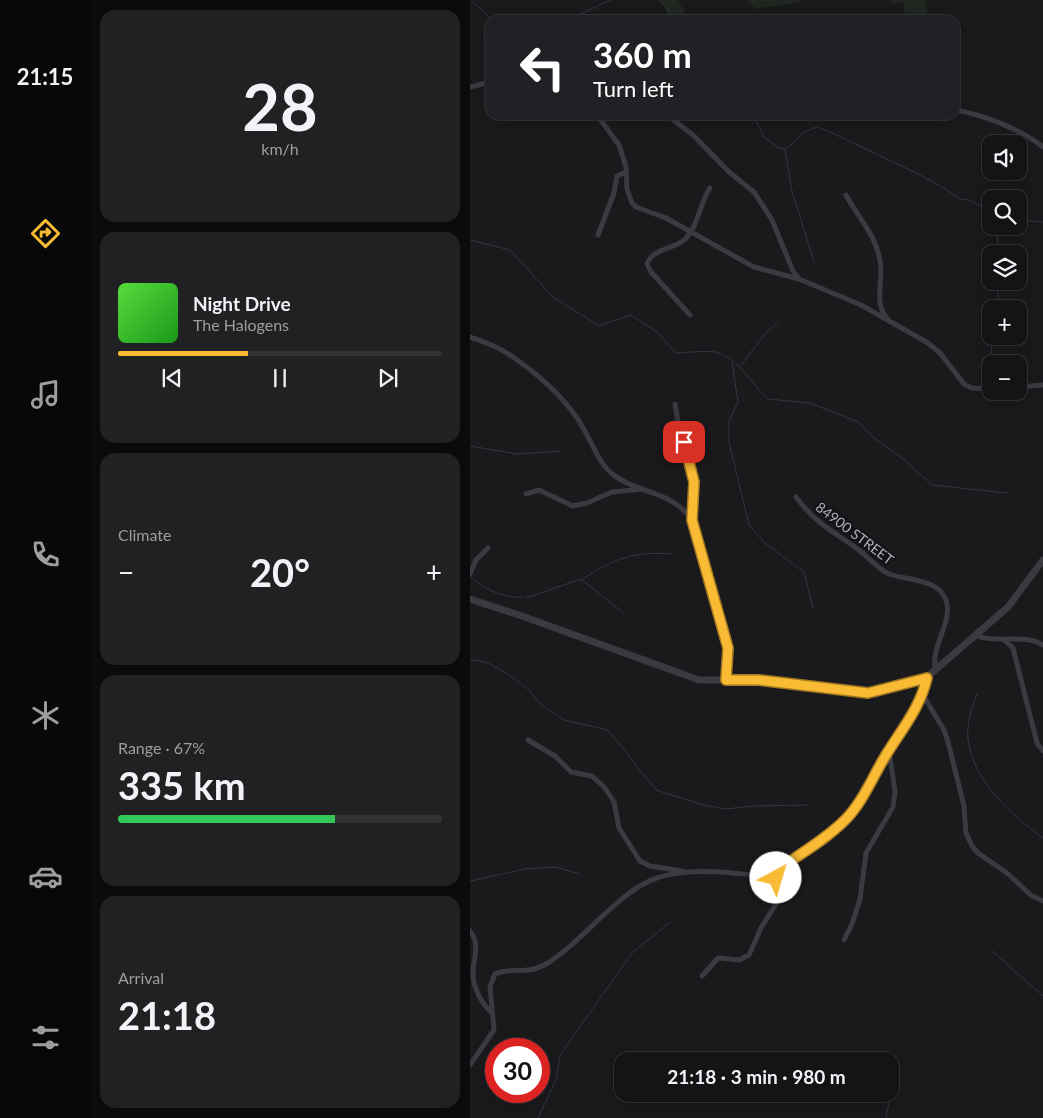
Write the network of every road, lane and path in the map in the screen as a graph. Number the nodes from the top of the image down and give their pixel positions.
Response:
1 (485, 83) edge
2 (470, 87) edge
3 (960, 111) edge
4 (601, 120) edge
5 (674, 120) edge
6 (1043, 147) edge
7 (626, 172) junction
8 (710, 188) dead end
9 (846, 195) dead end
10 (691, 233) junction
11 (598, 235) dead end
12 (799, 280) junction
13 (690, 315) dead end
14 (889, 320) junction
15 (470, 337) edge
16 (1043, 385) edge
17 (1027, 386) edge
18 (982, 389) edge
19 (674, 404) dead end
20 (647, 489) junction
21 (526, 494) dead end
22 (796, 497) dead end
23 (692, 520) junction
24 (488, 548) dead end
25 (1043, 560) edge
26 (470, 574) edge
27 (470, 599) edge
28 (977, 636) junction
29 (1004, 640) junction
30 (1043, 645) edge
31 (935, 671) junction
32 (927, 678) junction
33 (726, 680) junction
34 (923, 695) junction
35 (528, 740) dead end
36 (889, 750) junction
37 (1043, 751) edge
38 (777, 870) junction
39 (687, 873) junction
40 (1043, 901) edge
41 (470, 931) edge
42 (844, 940) dead end
43 (702, 976) dead end
44 (492, 1014) junction
45 (470, 1065) edge

1 - 2 street
3 - 6 street
4 - 7 street
5 - 12 street
7 - 10 street
7 - 11 street
8 - 10 street
9 - 14 street
10 - 12 street
10 - 13 street
12 - 14 street
14 - 18 street
15 - 20 street
16 - 17 street
19 - 23 street
20 - 21 street
20 - 23 street
22 - 31 street, 84900 STREET
23 - 33 street
24 - 26 street
25 - 28 street
27 - 33 street
28 - 29 street
28 - 31 street
29 - 30 street
29 - 37 street
31 - 32 street
32 - 33 street
32 - 34 street
34 - 36 street
34 - 40 street
35 - 39 street
36 - 38 street
36 - 42 street
38 - 39 street
38 - 43 street
39 - 44 street
41 - 44 street
44 - 45 street

